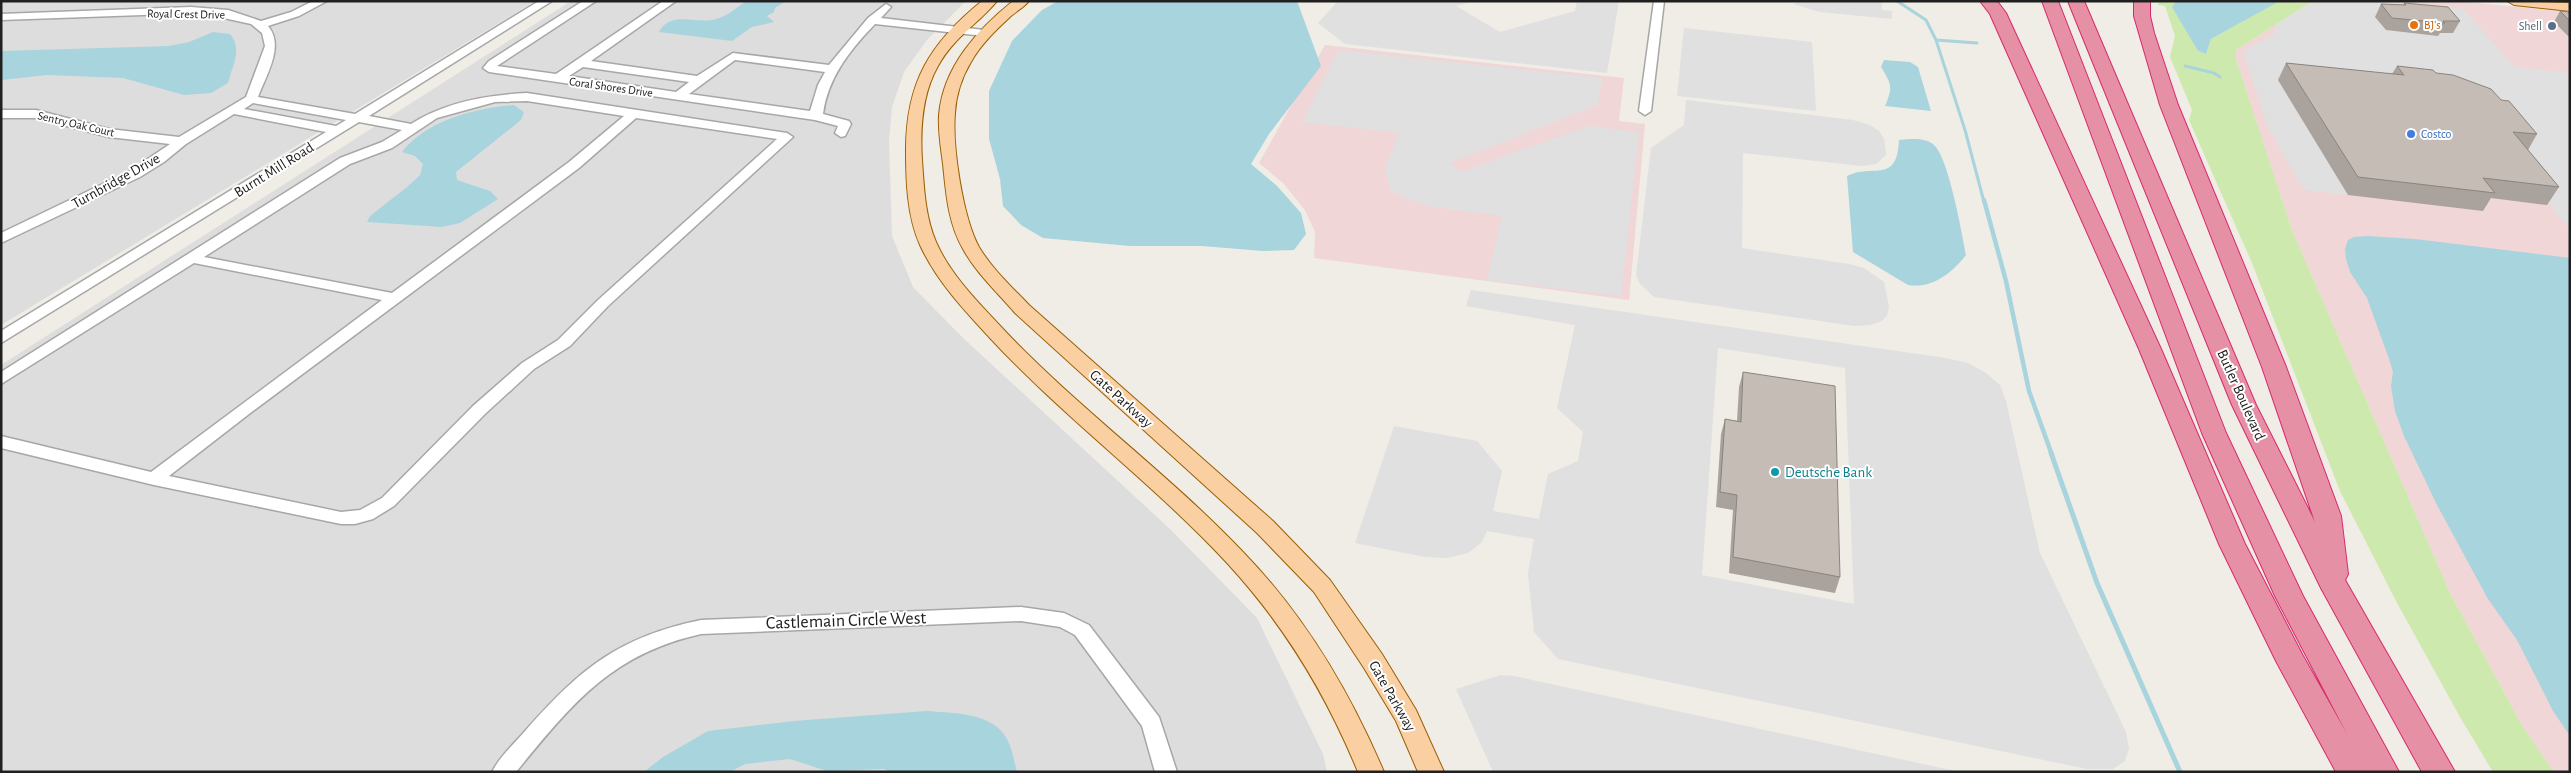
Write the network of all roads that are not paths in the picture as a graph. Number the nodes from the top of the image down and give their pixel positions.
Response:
1 (322, 1) edge
2 (547, 1) edge
3 (591, 1) edge
4 (671, 1) edge
5 (990, 1) edge
6 (1022, 1) edge
7 (1658, 1) edge
8 (2050, 1) edge
9 (2076, 1) edge
10 (2514, 1) edge
11 (1993, 5) edge
12 (2140, 6) edge
13 (886, 7) dead end
14 (2570, 7) edge
15 (1, 17) edge
16 (872, 20) junction
17 (259, 25) junction
18 (957, 30) junction
19 (984, 33) junction
20 (581, 63) junction
21 (832, 69) junction
22 (557, 79) junction
23 (698, 80) junction
24 (678, 96) junction
25 (251, 99) junction
26 (276, 104) junction
27 (304, 109) junction
28 (231, 110) junction
29 (1646, 111) dead end
30 (1, 114) edge
31 (633, 114) junction
32 (258, 115) junction
33 (816, 116) junction
34 (357, 118) junction
35 (285, 120) junction
36 (341, 128) junction
37 (413, 128) junction
38 (841, 133) dead end
39 (400, 136) junction
40 (180, 141) junction
41 (2, 238) edge
42 (189, 258) junction
43 (396, 298) junction
44 (1, 338) edge
45 (1, 379) edge
46 (1, 442) edge
47 (154, 479) junction
48 (2335, 588) junction
49 (503, 772) edge
50 (1166, 772) edge
51 (1371, 772) edge
52 (1431, 772) edge
53 (2352, 772) edge
54 (2383, 772) edge
55 (2439, 772) edge

1 - 17 street
2 - 34 street, Burnt Mill Road
3 - 22 street, Coral Shores Drive
4 - 20 street
5 - 18 main road
6 - 19 main road, Gate Parkway
7 - 29 street
8 - 54 highway
9 - 48 highway, Butler Boulevard
10 - 14 main road
11 - 53 highway
12 - 48 highway
13 - 16 street
15 - 17 street, Royal Crest Drive
16 - 18 street
16 - 21 street
17 - 25 street
18 - 19 street
18 - 51 main road
19 - 52 main road, Gate Parkway
20 - 22 street
20 - 23 street
21 - 23 street
21 - 33 street
22 - 24 street, Coral Shores Drive
23 - 24 street
24 - 33 street, Coral Shores Drive
25 - 26 street
25 - 28 street, Turnbridge Drive
26 - 27 street
26 - 32 street
27 - 34 street
27 - 35 street
28 - 32 street
28 - 40 street, Turnbridge Drive
30 - 40 street, Sentry Oak Court
31 - 37 street
31 - 43 street
31 - 47 street
32 - 35 street
33 - 38 street, Coral Shores Drive
34 - 36 street, Burnt Mill Road
34 - 37 street
35 - 36 street
36 - 39 street
36 - 44 street, Burnt Mill Road
37 - 39 street
39 - 42 street
40 - 41 street, Turnbridge Drive
42 - 43 street
42 - 45 street
43 - 47 street
46 - 47 street
48 - 55 highway, Butler Boulevard
49 - 50 street, Castlemain Circle West

